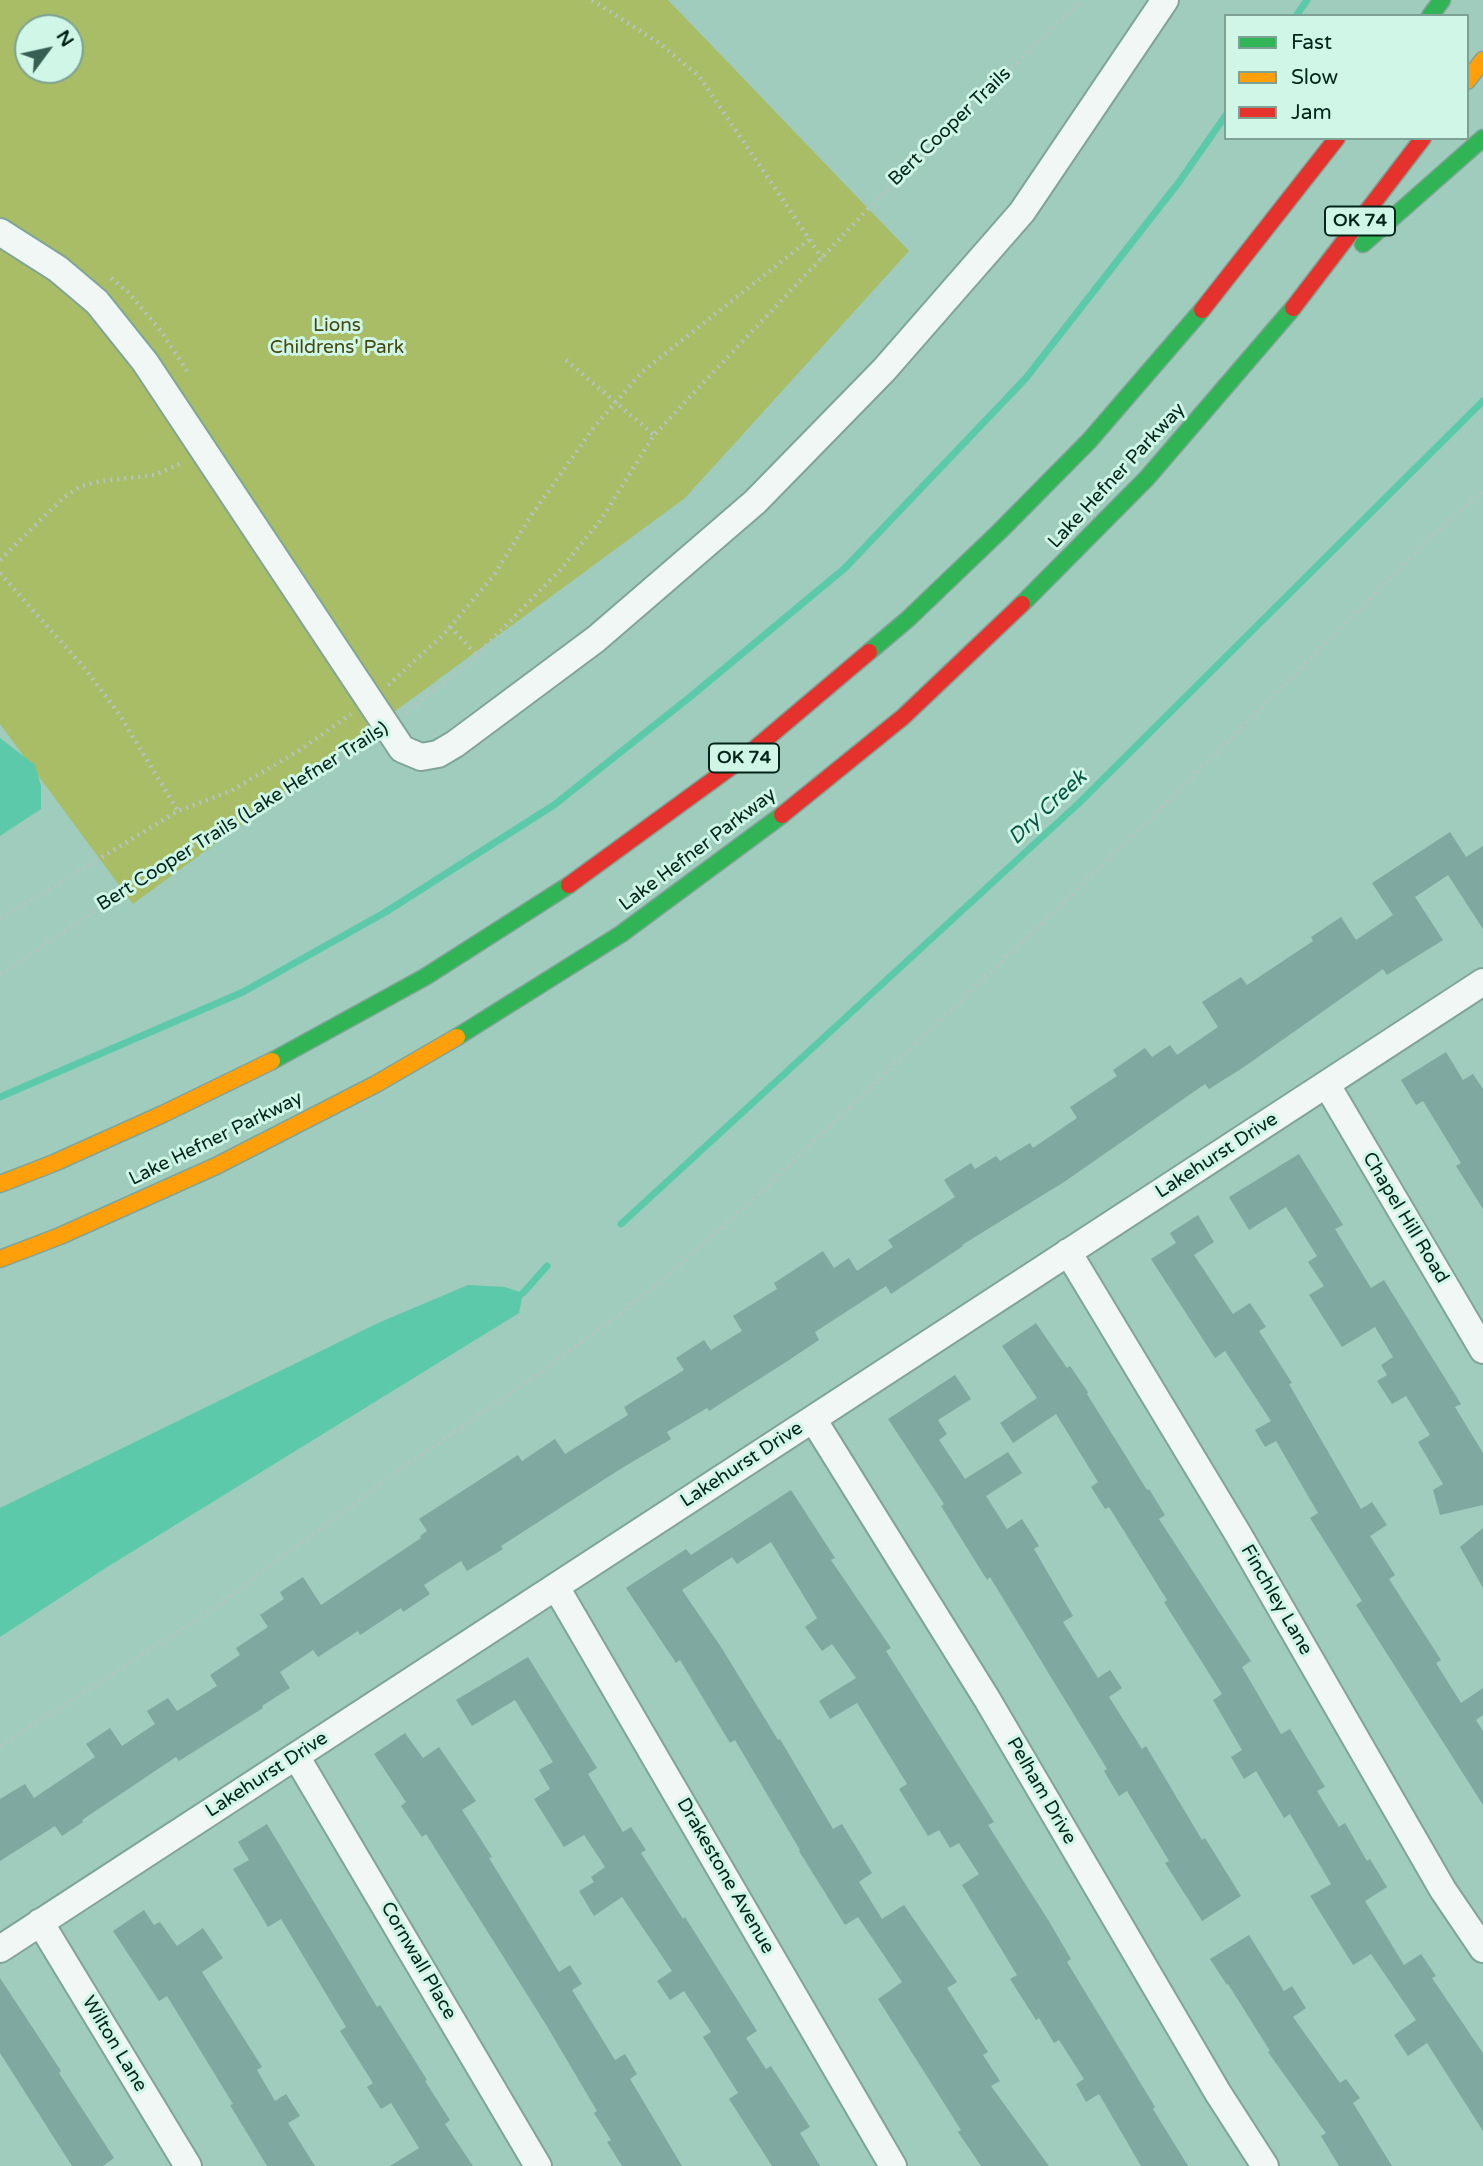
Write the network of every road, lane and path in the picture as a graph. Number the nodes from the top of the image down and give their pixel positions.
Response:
1 (592, 0) edge
2 (1082, 0) edge
3 (1165, 0) edge
4 (1483, 60) edge
5 (1469, 78) edge
6 (1483, 138) edge
7 (1335, 140) edge
8 (1421, 140) edge
9 (0, 232) edge
10 (810, 239) junction
11 (822, 258) junction
12 (1296, 304) junction
13 (566, 360) dead end
14 (617, 401) junction
15 (654, 435) junction
16 (202, 448) junction
17 (1483, 492) edge
18 (0, 560) edge
19 (0, 573) edge
20 (450, 627) junction
21 (477, 655) junction
22 (370, 700) junction
23 (387, 727) junction
24 (178, 811) junction
25 (0, 919) edge
26 (0, 974) edge
27 (1483, 982) edge
28 (1327, 1085) junction
29 (0, 1184) edge
30 (1068, 1252) junction
31 (0, 1259) edge
32 (1483, 1350) edge
33 (813, 1419) junction
34 (556, 1587) junction
35 (0, 1746) edge
36 (296, 1756) junction
37 (40, 1923) junction
38 (0, 1948) edge
39 (1483, 1949) edge
40 (188, 2166) edge
41 (538, 2166) edge
42 (893, 2166) edge
43 (1265, 2166) edge

1 - 10 path
2 - 11 path, Bert Cooper Trails
3 - 23 street
4 - 5 highway
6 - 12 highway
7 - 29 highway, OK 74
8 - 12 highway, Lake Hefner Parkway / OK 74
9 - 16 street
10 - 11 path
10 - 14 path, Bert Cooper Trails (Lake Hefner Trails)
11 - 15 path, Bert Cooper Trails (Lake Hefner Trails)
12 - 31 highway, Lake Hefner Parkway / OK 74
13 - 14 path
14 - 15 path
14 - 20 path, Bert Cooper Trails (Lake Hefner Trails)
15 - 21 path, Bert Cooper Trails (Lake Hefner Trails)
16 - 18 path
16 - 22 street
17 - 35 path
19 - 24 path, Bert Cooper Trails (Lake Hefner Trails)
20 - 21 path
20 - 22 path, Bert Cooper Trails (Lake Hefner Trails)
21 - 23 path, Bert Cooper Trails (Lake Hefner Trails)
22 - 23 street
22 - 24 path, Bert Cooper Trails (Lake Hefner Trails)
23 - 26 path, Bert Cooper Trails (Lake Hefner Trails)
24 - 25 path, Bert Cooper Trails (Lake Hefner Trails)
27 - 28 street, Lakehurst Drive
28 - 30 street, Lakehurst Drive
28 - 32 street, Chapel Hill Road
30 - 33 street, Lakehurst Drive
30 - 39 street, Finchley Lane
33 - 34 street, Lakehurst Drive
33 - 43 street, Pelham Drive
34 - 36 street, Lakehurst Drive
34 - 42 street, Drakestone Avenue
36 - 37 street, Lakehurst Drive
36 - 41 street, Cornwall Place
37 - 38 street, Lakehurst Drive
37 - 40 street, Wilton Lane

